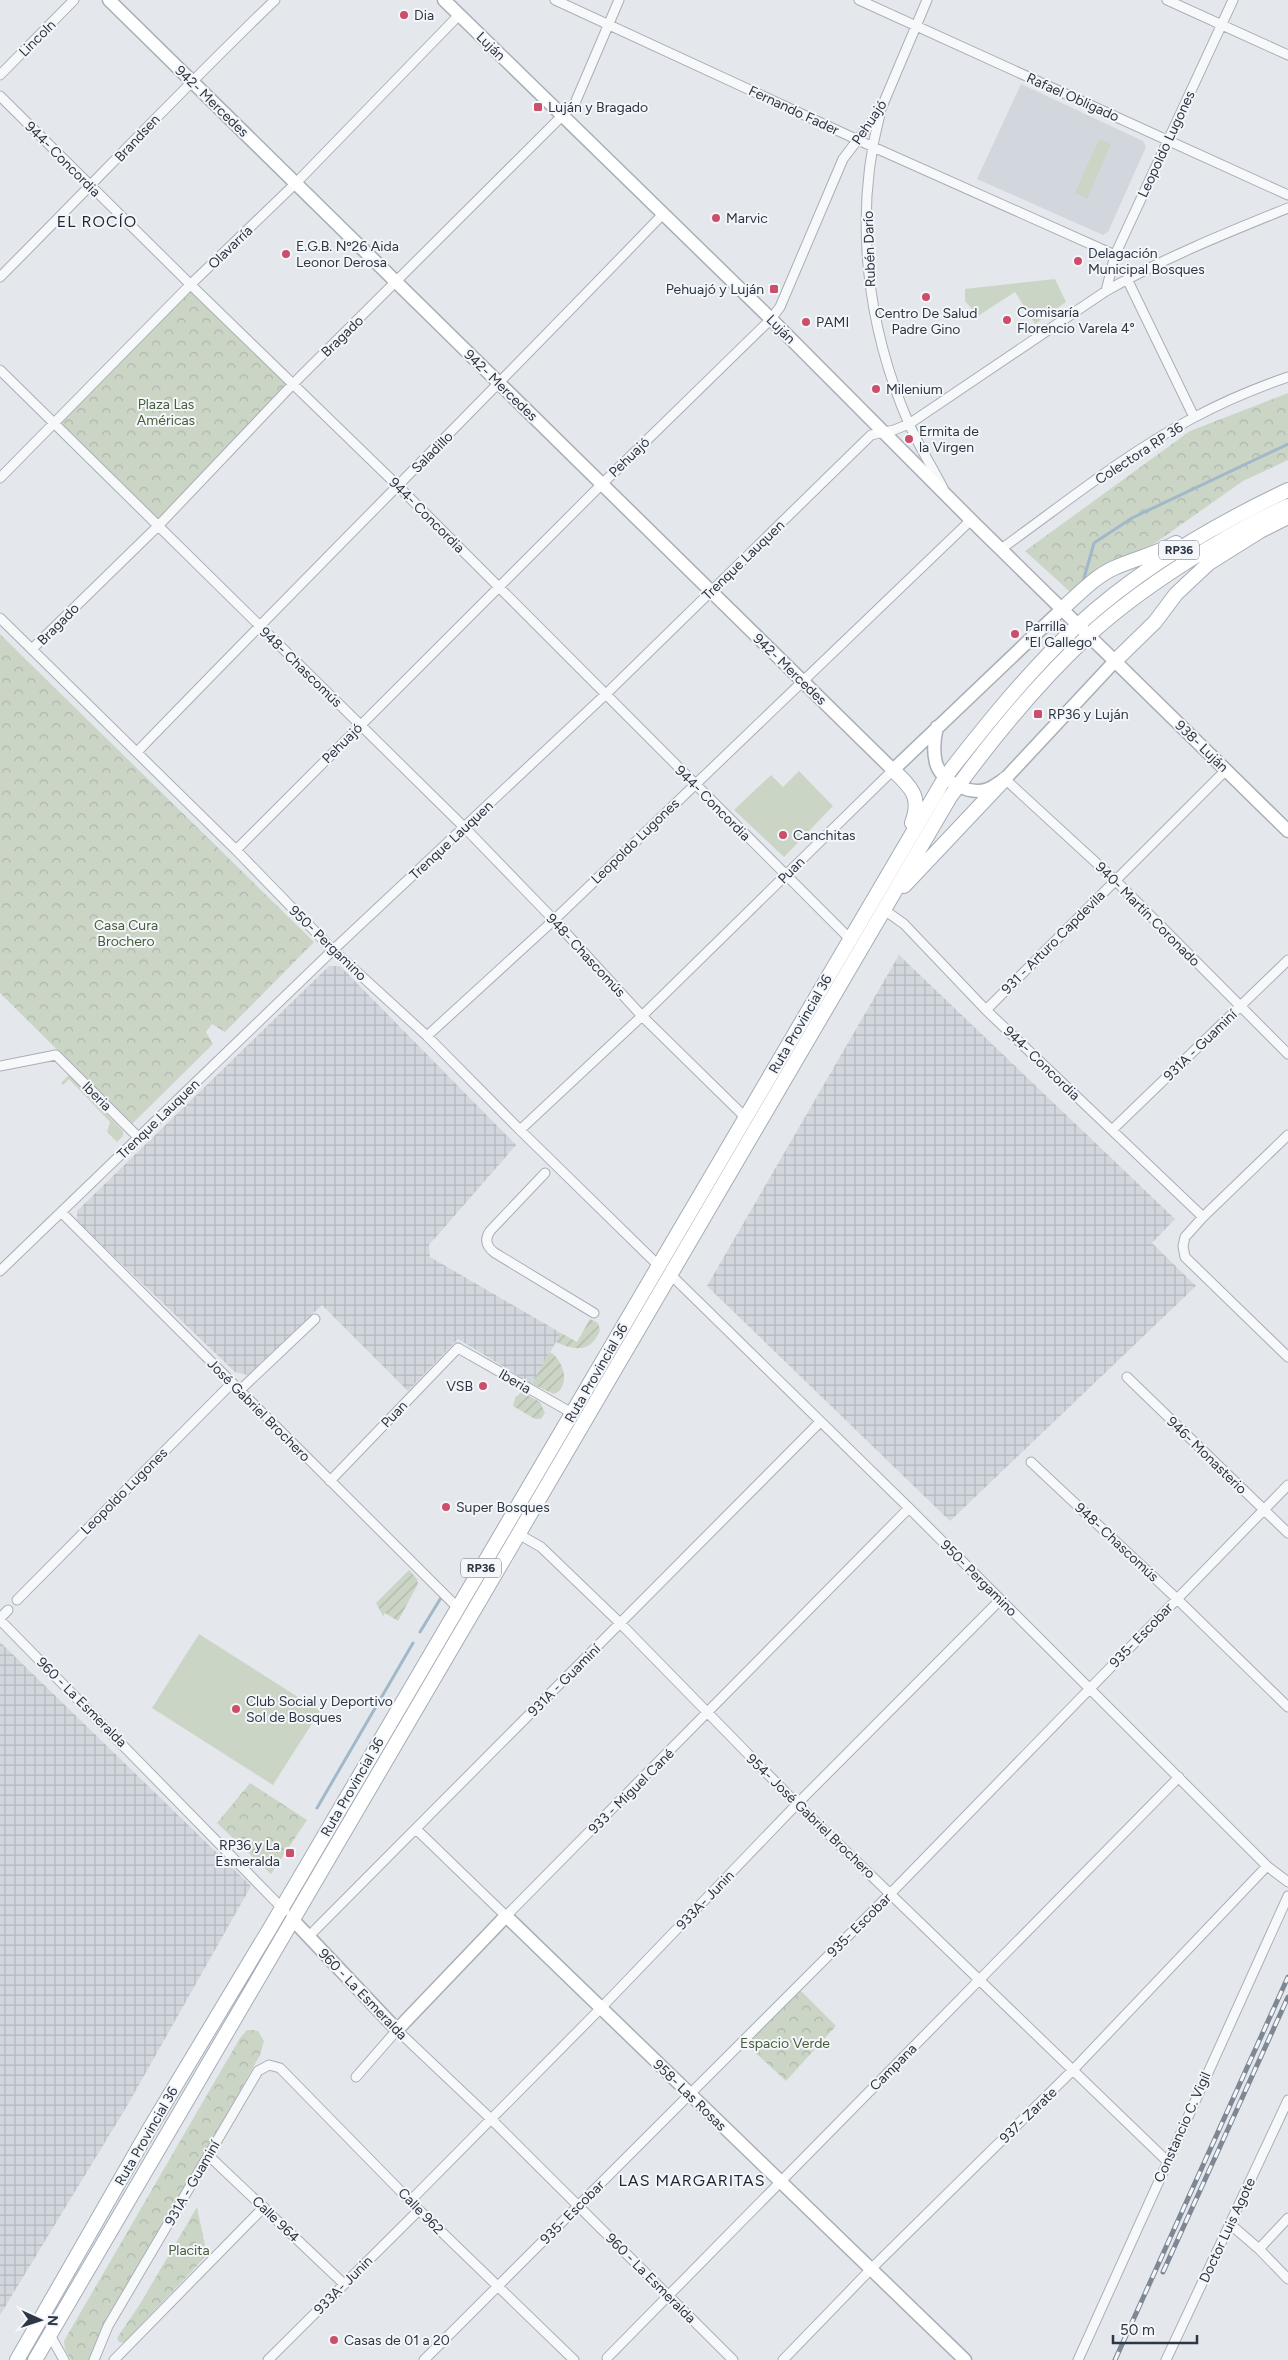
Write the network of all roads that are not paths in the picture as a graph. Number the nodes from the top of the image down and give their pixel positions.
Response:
1 (74, 0) edge
2 (109, 0) edge
3 (274, 0) edge
4 (444, 0) edge
5 (555, 0) edge
6 (619, 0) edge
7 (858, 0) edge
8 (927, 0) edge
9 (1167, 0) edge
10 (1233, 0) edge
11 (459, 15) junction
12 (608, 25) junction
13 (1222, 25) junction
14 (915, 27) junction
15 (1288, 54) edge
16 (0, 75) edge
17 (191, 80) junction
18 (0, 96) edge
19 (881, 109) junction
20 (563, 116) junction
21 (857, 139) junction
22 (1168, 139) junction
23 (871, 146) junction
24 (296, 184) junction
25 (91, 187) junction
26 (1288, 195) edge
27 (1288, 208) edge
28 (663, 214) junction
29 (1115, 255) junction
30 (0, 277) edge
31 (1127, 279) junction
32 (397, 282) junction
33 (190, 285) junction
34 (1106, 291) junction
35 (771, 319) junction
36 (0, 370) edge
37 (1288, 377) edge
38 (293, 384) junction
39 (500, 384) junction
40 (1194, 417) junction
41 (54, 423) junction
42 (909, 424) junction
43 (884, 432) junction
44 (0, 478) edge
45 (602, 484) junction
46 (398, 486) junction
47 (1288, 490) edge
48 (946, 495) junction
49 (1288, 506) edge
50 (1238, 515) junction
51 (1288, 517) edge
52 (971, 520) junction
53 (159, 525) junction
54 (1001, 549) junction
55 (499, 586) junction
56 (711, 591) junction
57 (1062, 609) junction
58 (0, 618) edge
59 (1079, 625) junction
60 (259, 626) junction
61 (1089, 635) junction
62 (32, 649) junction
63 (1115, 661) junction
64 (802, 680) junction
65 (606, 694) junction
66 (361, 724) junction
67 (937, 727) junction
68 (137, 752) junction
69 (893, 770) junction
70 (1226, 770) junction
71 (946, 776) junction
72 (1004, 779) junction
73 (694, 784) junction
74 (958, 786) junction
75 (464, 828) junction
76 (1288, 831) edge
77 (236, 850) junction
78 (899, 855) junction
79 (786, 876) junction
80 (1115, 880) junction
81 (883, 909) junction
82 (554, 920) junction
83 (850, 939) junction
84 (333, 950) junction
85 (1288, 960) edge
86 (1241, 1006) junction
87 (986, 1010) junction
88 (642, 1016) junction
89 (427, 1036) junction
90 (1288, 1054) edge
91 (0, 1066) edge
92 (746, 1118) junction
93 (520, 1130) junction
94 (1112, 1130) junction
95 (1288, 1135) edge
96 (139, 1138) junction
97 (545, 1173) dead end
98 (60, 1212) junction
99 (1203, 1217) junction
100 (665, 1270) junction
101 (0, 1271) edge
102 (594, 1313) dead end
103 (315, 1319) dead end
104 (458, 1348) joint
105 (1288, 1357) edge
106 (1127, 1377) dead end
107 (232, 1383) junction
108 (239, 1391) junction
109 (572, 1413) junction
110 (820, 1422) junction
111 (1031, 1462) dead end
112 (330, 1481) junction
113 (1288, 1484) edge
114 (909, 1508) junction
115 (1263, 1509) junction
116 (1288, 1533) edge
117 (520, 1535) junction
118 (1176, 1598) junction
119 (17, 1600) dead end
120 (1000, 1600) junction
121 (458, 1608) junction
122 (8, 1610) dead end
123 (0, 1619) edge
124 (620, 1623) junction
125 (1090, 1688) junction
126 (1288, 1707) edge
127 (708, 1714) junction
128 (1179, 1777) junction
129 (797, 1804) junction
130 (416, 1829) junction
131 (1267, 1866) junction
132 (1288, 1882) edge
133 (891, 1893) junction
134 (1288, 1896) edge
135 (282, 1906) junction
136 (506, 1916) junction
137 (292, 1919) junction
138 (308, 1937) junction
139 (980, 1979) junction
140 (601, 2008) junction
141 (397, 2030) junction
142 (268, 2065) joint
143 (1073, 2070) junction
144 (356, 2077) dead end
145 (689, 2094) junction
146 (1288, 2100) edge
147 (491, 2120) junction
148 (208, 2155) junction
149 (1167, 2161) junction
150 (780, 2181) junction
151 (411, 2200) junction
152 (578, 2207) junction
153 (264, 2208) junction
154 (419, 2210) junction
155 (1288, 2218) edge
156 (1230, 2224) junction
157 (1259, 2249) junction
158 (871, 2269) junction
159 (1288, 2279) edge
160 (344, 2284) junction
161 (497, 2286) junction
162 (668, 2295) junction
163 (50, 2335) junction
164 (102, 2343) junction
165 (607, 2358) dead end
166 (960, 2358) edge
167 (17, 2360) edge
168 (35, 2360) edge
169 (64, 2360) edge
170 (94, 2360) edge
171 (110, 2360) edge
172 (114, 2360) edge
173 (268, 2360) edge
174 (424, 2360) edge
175 (574, 2360) edge
176 (733, 2360) edge
177 (783, 2360) edge
178 (1078, 2360) edge
179 (1166, 2360) edge

1 - 16 street, Lincoln
2 - 17 main road, 942- Mercedes
3 - 17 street, Brandsen
4 - 11 main road, Luján
5 - 12 street, Fernando Fader
6 - 12 street, Bragado
7 - 14 street, Rafael Obligado
8 - 14 street, Pehuajó
9 - 13 street
10 - 13 street, Leopoldo Lugones
11 - 20 main road, Luján
11 - 24 street, Olavarría
12 - 20 street, Bragado
12 - 21 street, Fernando Fader
13 - 15 street
13 - 22 street, Leopoldo Lugones
14 - 19 street, Pehuajó
14 - 22 street, Rafael Obligado
17 - 24 main road, 942- Mercedes
17 - 25 street, Brandsen
18 - 25 street, 944- Concordia
19 - 21 street, Pehuajó
19 - 23 street, Rubén Darío
20 - 28 main road, Luján
20 - 32 street, Bragado
21 - 23 street, Fernando Fader
21 - 35 street, Pehuajó
22 - 26 street, Rafael Obligado
22 - 29 street, Leopoldo Lugones
23 - 29 street, Fernando Fader
23 - 42 street, Rubén Darío
24 - 32 main road, 942- Mercedes
24 - 33 street, Olavarría
25 - 30 street, Brandsen
25 - 33 street, 944- Concordia
27 - 31 street, Trenque Lauquen
28 - 35 main road, Luján
28 - 39 street, Saladillo
29 - 34 street, Leopoldo Lugones
31 - 34 street, Trenque Lauquen
31 - 40 street
32 - 38 street, Bragado
32 - 39 main road, 942- Mercedes
33 - 38 street, 944- Concordia
33 - 41 street, Olavarría
34 - 42 street, Trenque Lauquen
35 - 43 main road, Luján
35 - 45 street, Pehuajó
36 - 41 street, 948- Chascomús
37 - 40 street, Colectora RP 36
38 - 46 street, 944- Concordia
38 - 53 street, Bragado
39 - 45 main road, 942- Mercedes
39 - 46 street, Saladillo
40 - 54 street, Colectora RP 36
41 - 44 street, Olavarría
41 - 53 street, 948- Chascomús
42 - 43 street, Trenque Lauquen
42 - 48 street, Rubén Darío
43 - 48 main road, Luján
43 - 56 street, Trenque Lauquen
45 - 55 street, Pehuajó
45 - 56 main road, 942- Mercedes
46 - 55 street, 944- Concordia
46 - 60 street, Saladillo
47 - 50 main road, Ruta Provincial 36 / RP36
48 - 52 main road, Luján
49 - 61 main road, Ruta Provincial 36 / RP36
50 - 57 main road
50 - 59 main road, Ruta Provincial 36 / RP36
51 - 63 main road
52 - 54 main road, Luján
52 - 64 street, Leopoldo Lugones
53 - 60 street, 948- Chascomús
53 - 62 street, Bragado
54 - 57 main road, Luján
55 - 65 street, 944- Concordia
55 - 66 street, Pehuajó
56 - 64 main road, 942- Mercedes
56 - 65 street, Trenque Lauquen
57 - 59 main road, Luján
57 - 67 main road, Puan
58 - 62 street, 950- Pergamino
59 - 61 main road, Luján
59 - 71 main road, Ruta Provincial 36 / RP36
60 - 66 street, 948- Chascomús
60 - 68 street, Saladillo
61 - 63 main road, Luján
61 - 74 main road, Ruta Provincial 36 / RP36
62 - 68 street, 950- Pergamino
63 - 70 main road, 938- Luján
63 - 72 main road
64 - 69 main road, 942- Mercedes
64 - 73 street, Leopoldo Lugones
65 - 73 street, 944- Concordia
65 - 75 street, Trenque Lauquen
66 - 75 street, 948- Chascomús
66 - 77 street, Pehuajó
67 - 69 main road, Puan
67 - 71 main road
68 - 77 street, 950- Pergamino
69 - 78 main road
69 - 79 street, Puan
70 - 76 main road, 938- Luján
70 - 80 street, 931 - Arturo Capdevila
71 - 74 main road
71 - 78 main road, Ruta Provincial 36 / RP36
72 - 74 main road
72 - 80 street, 940- Martín Coronado
72 - 81 main road
73 - 79 street, 944- Concordia
73 - 82 street, Leopoldo Lugones
74 - 81 main road, Ruta Provincial 36 / RP36
75 - 82 street, 948- Chascomús
75 - 84 street, Trenque Lauquen
77 - 84 street, 950- Pergamino
78 - 83 main road, Ruta Provincial 36 / RP36
79 - 83 street, 944- Concordia
79 - 88 street, Puan
80 - 86 street, 940- Martín Coronado
80 - 87 street, 931 - Arturo Capdevila
81 - 87 street, 944- Concordia
81 - 100 main road, Ruta Provincial 36 / RP36
82 - 88 street, 948- Chascomús
82 - 89 street, Leopoldo Lugones
83 - 92 main road, Ruta Provincial 36 / RP36
84 - 89 street, 950- Pergamino
84 - 96 street, Trenque Lauquen
85 - 86 street, 931A - Guaminí
86 - 90 street, 940- Martín Coronado
86 - 94 street, 931A - Guaminí
87 - 94 street, 944- Concordia
88 - 92 street, 948- Chascomús
88 - 93 street, Puan
89 - 93 street, 950- Pergamino
91 - 96 street, Iberia
92 - 100 main road, Ruta Provincial 36 / RP36
93 - 100 street, 950- Pergamino
94 - 99 street, 944- Concordia
95 - 99 street
96 - 98 street, Trenque Lauquen
97 - 102 street
98 - 101 street, Trenque Lauquen
98 - 107 street, José Gabriel Brochero
99 - 105 street
100 - 109 main road, Ruta Provincial 36 / RP36
100 - 110 street, 950- Pergamino
100 - 117 main road, Ruta Provincial 36 / RP36
103 - 108 street
104 - 109 street, Iberia
104 - 112 street, Puan
106 - 115 street, 946- Monasterio
107 - 108 street, José Gabriel Brochero
107 - 119 street, Leopoldo Lugones
108 - 112 street, José Gabriel Brochero
109 - 121 main road, Ruta Provincial 36 / RP36
110 - 114 street, 950- Pergamino
110 - 124 street, 931A - Guaminí
111 - 118 street, 948- Chascomús
112 - 121 street, José Gabriel Brochero
113 - 115 street, 935- Escobar
114 - 120 street, 950- Pergamino
114 - 127 street, 933 - Miguel Cané
115 - 116 street, 946- Monasterio
115 - 118 street, 935- Escobar
117 - 124 street, 954- José Gabriel Brochero
117 - 137 main road, Ruta Provincial 36 / RP36
118 - 125 street, 935- Escobar
118 - 126 street, 948- Chascomús
120 - 125 street, 950- Pergamino
120 - 129 street, 933A- Junin
121 - 135 main road, Ruta Provincial 36 / RP36
122 - 123 street
123 - 135 street, 960 - La Esmeralda
124 - 127 street, 954- José Gabriel Brochero
124 - 130 street, 931A - Guaminí
125 - 128 street, 950- Pergamino
125 - 133 street, 935- Escobar
127 - 129 street, 954- José Gabriel Brochero
127 - 136 street, 933 - Miguel Cané
128 - 131 street, 950- Pergamino
128 - 139 street, Campana
129 - 133 street, 954- José Gabriel Brochero
129 - 140 street, 933A- Junin
130 - 136 street, 958- Las Rosas
130 - 138 street, 931A - Guaminí
131 - 132 street, 950- Pergamino
131 - 143 street, 937- Zarate
133 - 139 street, 954- José Gabriel Brochero
133 - 145 street, 935- Escobar
134 - 149 street, Constancio C. Vigil
135 - 137 street, 960 - La Esmeralda
135 - 167 main road, Ruta Provincial 36 / RP36
136 - 140 main road, 958- Las Rosas
136 - 141 main road, 933 - Miguel Cané
137 - 138 main road, 960 - La Esmeralda
137 - 163 main road, Ruta Provincial 36 / RP36
138 - 141 main road, 960 - La Esmeralda
139 - 143 street, 954- José Gabriel Brochero
139 - 150 street, Campana
140 - 145 main road, 958- Las Rosas
140 - 147 street, 933A- Junin
141 - 144 street, 933 - Miguel Cané
141 - 147 street, 960 - La Esmeralda
142 - 148 street, 931A - Guaminí
142 - 151 street, Calle 962
143 - 149 street, 954- José Gabriel Brochero
143 - 158 street, 937- Zarate
145 - 150 main road, 958- Las Rosas
145 - 152 street, 935- Escobar
146 - 156 street, Doctor Luis Agote
147 - 151 street, 933A- Junin
147 - 152 street, 960 - La Esmeralda
148 - 153 street, Calle 964
148 - 164 street, 931A - Guaminí
149 - 178 street, Constancio C. Vigil
150 - 158 main road, 958- Las Rosas
150 - 162 street, Campana
151 - 154 street, Calle 962
152 - 161 street, 935- Escobar
152 - 162 street, 960 - La Esmeralda
153 - 160 street, Calle 964
153 - 172 street
154 - 160 street, 933A- Junin
154 - 161 street, Calle 962
155 - 157 street
156 - 157 street
156 - 179 street, Doctor Luis Agote
157 - 159 street
158 - 166 main road, 958- Las Rosas
158 - 177 street, 937- Zarate
160 - 173 street, 933A- Junin
161 - 174 street, 935- Escobar
161 - 175 street, Calle 962
162 - 165 street, Campana
162 - 176 street, 960 - La Esmeralda
163 - 168 main road, Ruta Provincial 36 / RP36
163 - 169 street
164 - 170 street, 931A - Guaminí
164 - 171 street

